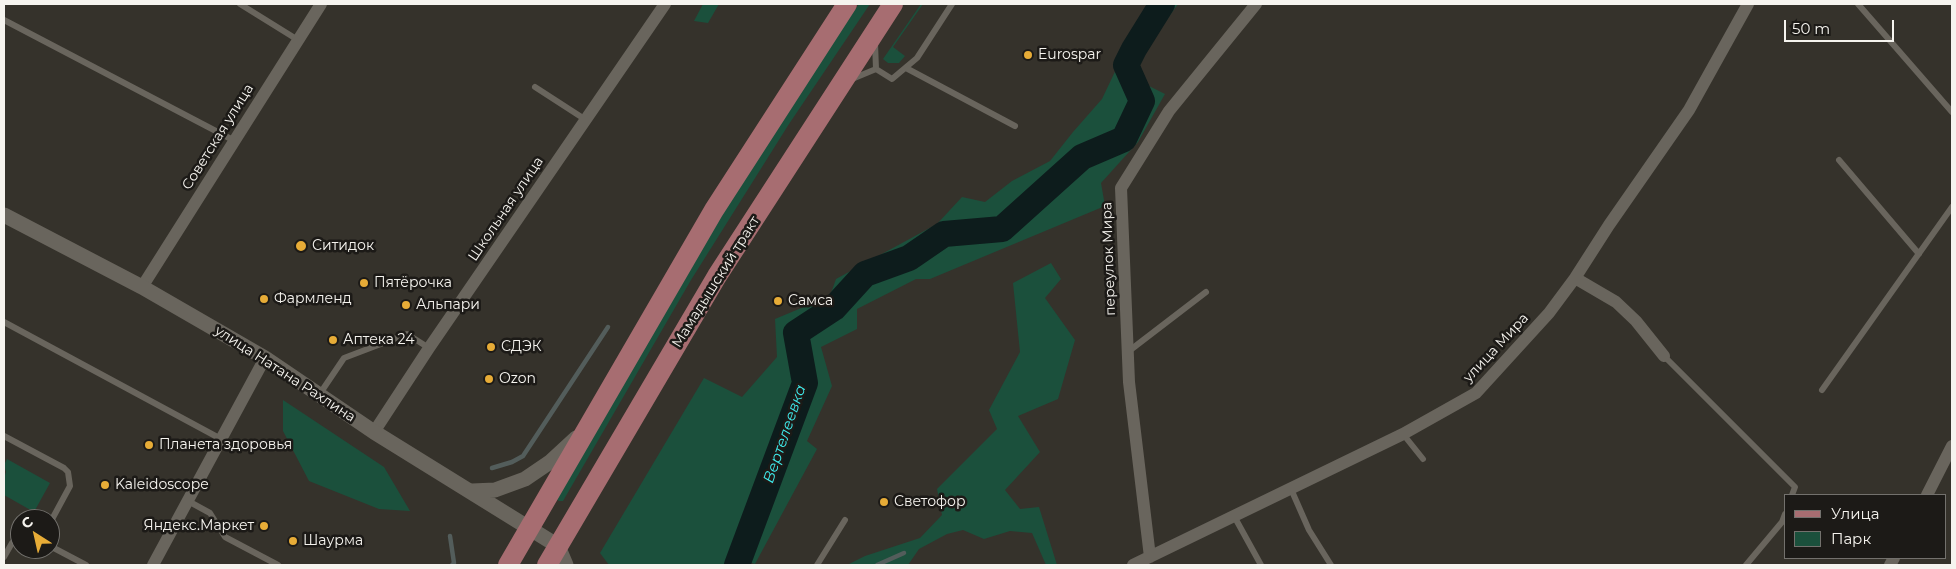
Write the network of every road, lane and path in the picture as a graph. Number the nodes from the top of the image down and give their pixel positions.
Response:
1 (240, 4) edge
2 (321, 4) edge
3 (665, 4) edge
4 (847, 4) edge
5 (893, 4) edge
6 (952, 4) edge
7 (1256, 4) edge
8 (1748, 4) edge
9 (1858, 4) edge
10 (4, 20) edge
11 (874, 31) junction
12 (298, 40) junction
13 (906, 68) junction
14 (876, 69) junction
15 (840, 85) junction
16 (535, 87) dead end
17 (1952, 112) edge
18 (586, 120) junction
19 (1015, 126) dead end
20 (234, 140) junction
21 (1839, 160) dead end
22 (1952, 207) edge
23 (4, 215) edge
24 (1920, 254) junction
25 (1575, 278) junction
26 (142, 287) junction
27 (1206, 292) dead end
28 (4, 324) edge
29 (429, 348) junction
30 (1128, 352) junction
31 (1664, 356) joint
32 (265, 358) junction
33 (1822, 390) dead end
34 (318, 396) junction
35 (587, 429) junction
36 (374, 432) junction
37 (1403, 434) junction
38 (4, 436) edge
39 (221, 439) junction
40 (1952, 446) edge
41 (1423, 459) dead end
42 (1291, 489) junction
43 (472, 491) junction
44 (1792, 494) edge
45 (1928, 494) edge
46 (188, 501) junction
47 (58, 509) edge
48 (1234, 516) junction
49 (1784, 517) edge
50 (845, 520) dead end
51 (530, 527) junction
52 (558, 546) junction
53 (60, 551) edge
54 (1152, 561) edge
55 (86, 565) edge
56 (153, 565) edge
57 (278, 565) edge
58 (508, 565) edge
59 (548, 565) edge
60 (566, 565) edge
61 (817, 565) edge
62 (1133, 565) edge
63 (1261, 565) edge
64 (1331, 565) edge
65 (1746, 565) edge

1 - 12 lane
2 - 12 street, Советская улица
3 - 18 street, Школьная улица
4 - 35 main road
5 - 11 main road, Мамадышский тракт
6 - 13 lane
7 - 30 street, переулок Мира
8 - 25 street, улица Мира
9 - 17 lane
10 - 20 lane
11 - 14 lane
11 - 15 main road, Мамадышский тракт
12 - 20 street, Советская улица
13 - 14 lane
13 - 19 lane
14 - 15 lane
15 - 52 main road, Мамадышский тракт
16 - 18 lane
18 - 29 street, Школьная улица
20 - 26 street, Советская улица
21 - 24 lane
22 - 24 lane
23 - 26 street, улица Натана Рахлина
24 - 33 lane
25 - 31 street
25 - 37 street, улица Мира
26 - 32 street, улица Натана Рахлина
27 - 30 lane
28 - 39 lane
29 - 34 lane
29 - 36 street, Школьная улица
30 - 54 street, переулок Мира
31 - 44 lane
32 - 34 street, улица Натана Рахлина
32 - 39 street
34 - 36 street, улица Натана Рахлина
35 - 43 street
35 - 51 main road
36 - 43 street, улица Натана Рахлина
37 - 41 lane
37 - 42 street, улица Мира
38 - 47 lane
39 - 46 street
40 - 45 street
42 - 48 street, улица Мира
42 - 64 lane
43 - 51 street, улица Натана Рахлина
46 - 56 street
46 - 57 lane
48 - 54 street, улица Мира
48 - 63 lane
49 - 65 lane
50 - 61 lane
51 - 52 street, улица Натана Рахлина
51 - 58 main road
52 - 59 main road, Мамадышский тракт
52 - 60 street
53 - 55 lane
54 - 62 street, улица Мира

